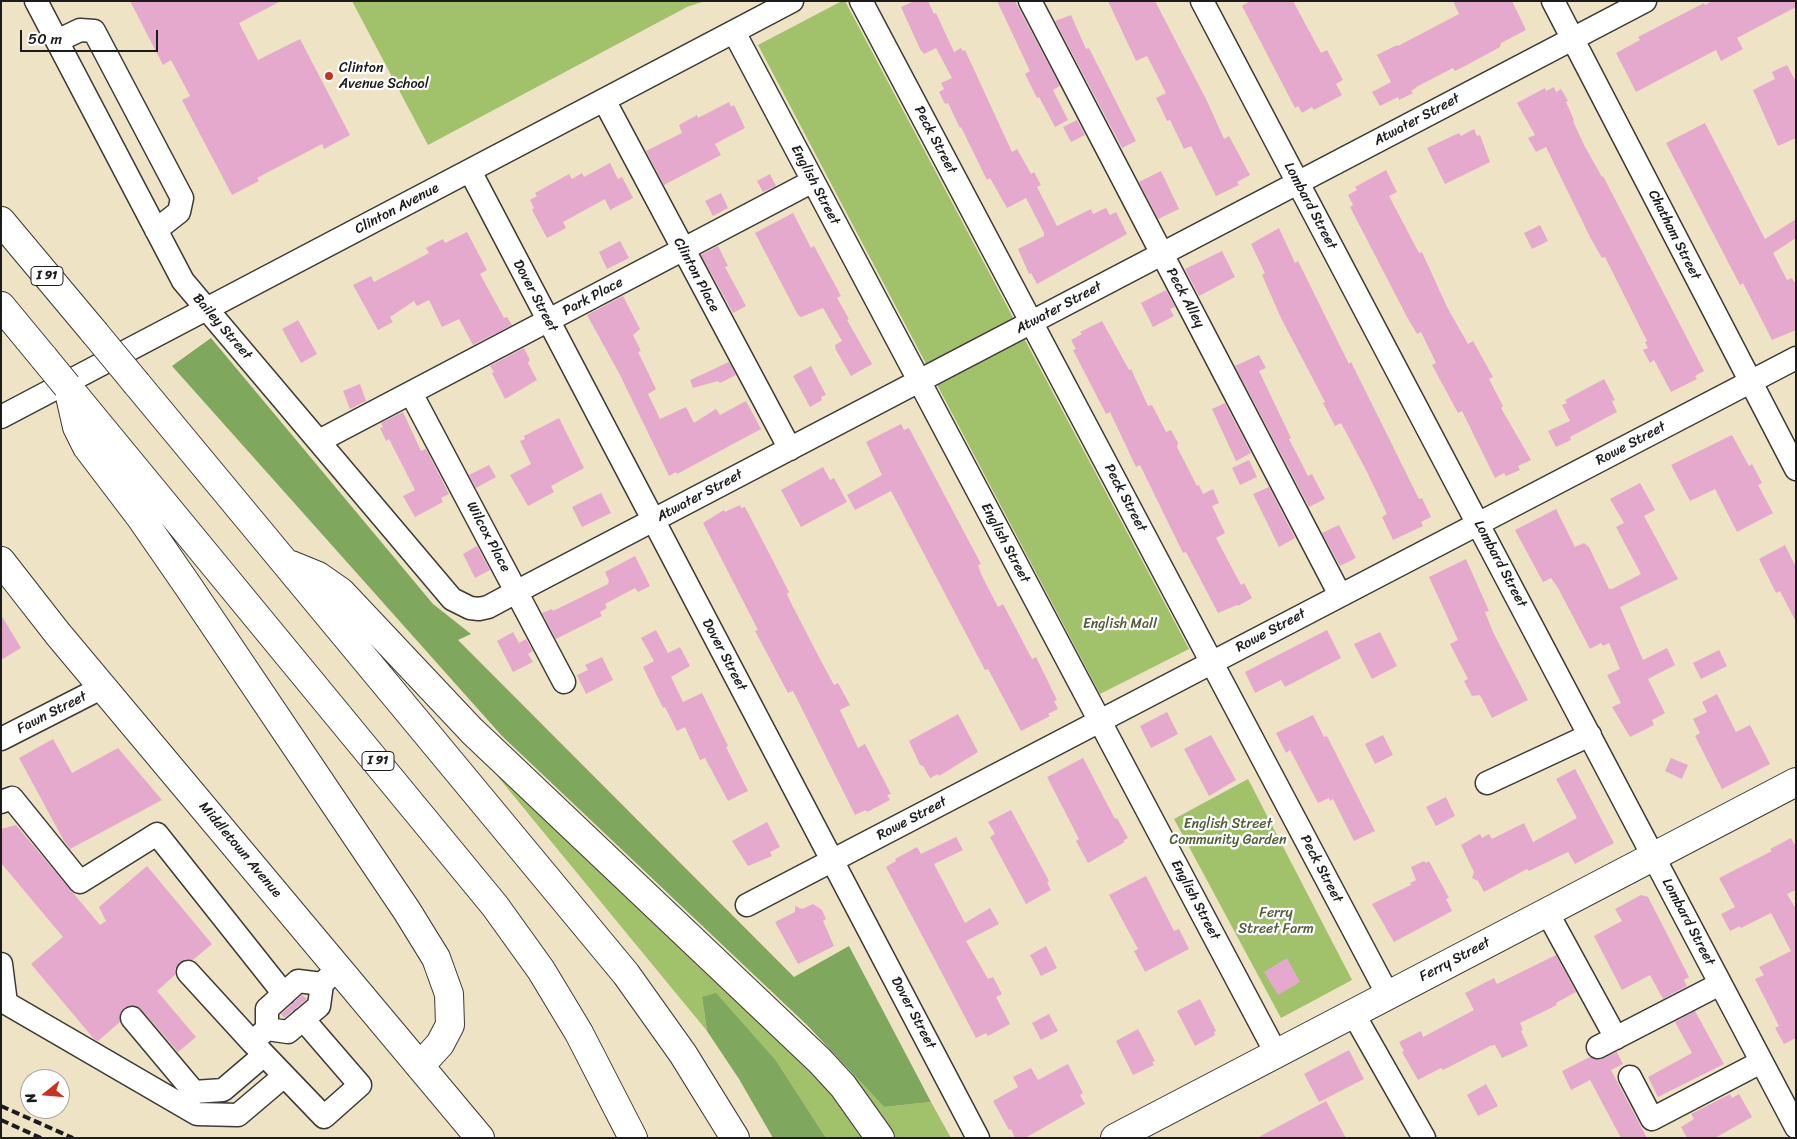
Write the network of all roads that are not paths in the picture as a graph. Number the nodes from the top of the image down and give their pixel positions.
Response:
1 (36, 1) edge
2 (792, 1) edge
3 (861, 1) edge
4 (1030, 1) edge
5 (1202, 1) edge
6 (1553, 1) edge
7 (1645, 1) edge
8 (734, 32) junction
9 (1573, 39) junction
10 (57, 41) junction
11 (604, 100) junction
12 (470, 171) junction
13 (813, 181) junction
14 (1298, 183) junction
15 (1, 220) edge
16 (156, 230) junction
17 (682, 250) junction
18 (1161, 253) junction
19 (1, 306) edge
20 (208, 309) junction
21 (548, 320) junction
22 (1032, 323) junction
23 (1796, 358) edge
24 (919, 382) junction
25 (1750, 382) junction
26 (412, 393) junction
27 (81, 413) junction
28 (1, 417) edge
29 (319, 441) junction
30 (790, 449) junction
31 (1796, 468) edge
32 (654, 520) junction
33 (1478, 524) junction
34 (1, 561) edge
35 (284, 562) junction
36 (516, 592) junction
37 (1340, 595) junction
38 (470, 608) joint
39 (1212, 663) junction
40 (564, 682) dead end
41 (103, 687) junction
42 (1100, 721) junction
43 (1590, 735) junction
44 (1, 739) edge
45 (1796, 782) edge
46 (1487, 783) dead end
47 (1, 802) edge
48 (1654, 856) junction
49 (832, 860) junction
50 (747, 905) dead end
51 (1547, 912) junction
52 (1, 964) edge
53 (188, 972) dead end
54 (330, 976) junction
55 (1720, 984) junction
56 (284, 994) junction
57 (1388, 995) junction
58 (4, 1001) edge
59 (1353, 1013) junction
60 (132, 1018) dead end
61 (303, 1019) junction
62 (261, 1042) junction
63 (1276, 1053) junction
64 (1761, 1062) junction
65 (420, 1066) junction
66 (284, 1076) junction
67 (1630, 1077) dead end
68 (1796, 1127) edge
69 (480, 1138) edge
70 (633, 1138) edge
71 (735, 1138) edge
72 (880, 1138) edge
73 (978, 1138) edge
74 (1115, 1138) edge
75 (1424, 1138) edge

1 - 10 street, Bailey Street
2 - 8 street, Clinton Avenue
3 - 22 street, Peck Street
4 - 18 street, Peck Alley
5 - 14 street, Lombard Street
6 - 9 street, Chatham Street
7 - 9 street, Atwater Street
8 - 11 street, Clinton Avenue
8 - 13 street, English Street
9 - 14 street, Atwater Street
9 - 25 street, Chatham Street
10 - 16 street, Bailey Street
10 - 16 street
11 - 12 street, Clinton Avenue
11 - 17 street, Clinton Place
12 - 20 street, Clinton Avenue
12 - 21 street, Dover Street
13 - 17 street, Park Place
13 - 24 street, English Street
14 - 18 street, Atwater Street
14 - 33 street, Lombard Street
15 - 35 main road, I 91, bridge
16 - 20 street, Bailey Street
17 - 21 street, Park Place
17 - 30 street, Clinton Place
18 - 22 street, Atwater Street
18 - 37 street, Peck Alley
19 - 27 main road, bridge
20 - 28 street, Clinton Avenue
20 - 29 street, Bailey Street
21 - 26 street, Park Place
21 - 32 street, Dover Street
22 - 24 street, Atwater Street
22 - 39 street, Peck Street
23 - 25 street, Rowe Street
24 - 30 street, Atwater Street
24 - 42 street, English Street
25 - 31 street, Chatham Street
25 - 33 street, Rowe Street
26 - 29 street, Park Place
26 - 36 street, Wilcox Place
27 - 65 main road
27 - 70 main road, I 91
29 - 38 street, Bailey Street
30 - 32 street, Atwater Street
32 - 36 street, Atwater Street
32 - 49 street, Dover Street
33 - 37 street, Rowe Street
33 - 43 street, Lombard Street
34 - 41 main road, Middletown Avenue
35 - 71 main road, I 91
35 - 72 main road
36 - 38 street, Atwater Street
36 - 40 street, Wilcox Place
37 - 39 street, Rowe Street
39 - 42 street, Rowe Street
39 - 57 street, Peck Street
41 - 44 street, Fawn Street
41 - 54 main road, Middletown Avenue
42 - 49 street, Rowe Street
42 - 63 street, English Street
43 - 46 street
43 - 48 street, Lombard Street
45 - 48 main road, Ferry Street
47 - 56 street
48 - 51 main road, Ferry Street
48 - 55 street, Lombard Street
49 - 50 street, Rowe Street
49 - 73 street, Dover Street
51 - 55 street
51 - 57 main road, Ferry Street
52 - 58 street
53 - 62 street
54 - 56 street
54 - 61 street
54 - 65 main road, Middletown Avenue
55 - 64 street, Lombard Street
56 - 62 street
57 - 59 main road, Ferry Street
58 - 66 street
59 - 63 main road, Ferry Street
59 - 75 street
60 - 62 street
61 - 62 street
61 - 66 street
62 - 66 street
63 - 74 main road, Ferry Street
64 - 67 street
64 - 68 street, Lombard Street
65 - 69 main road, Middletown Avenue

